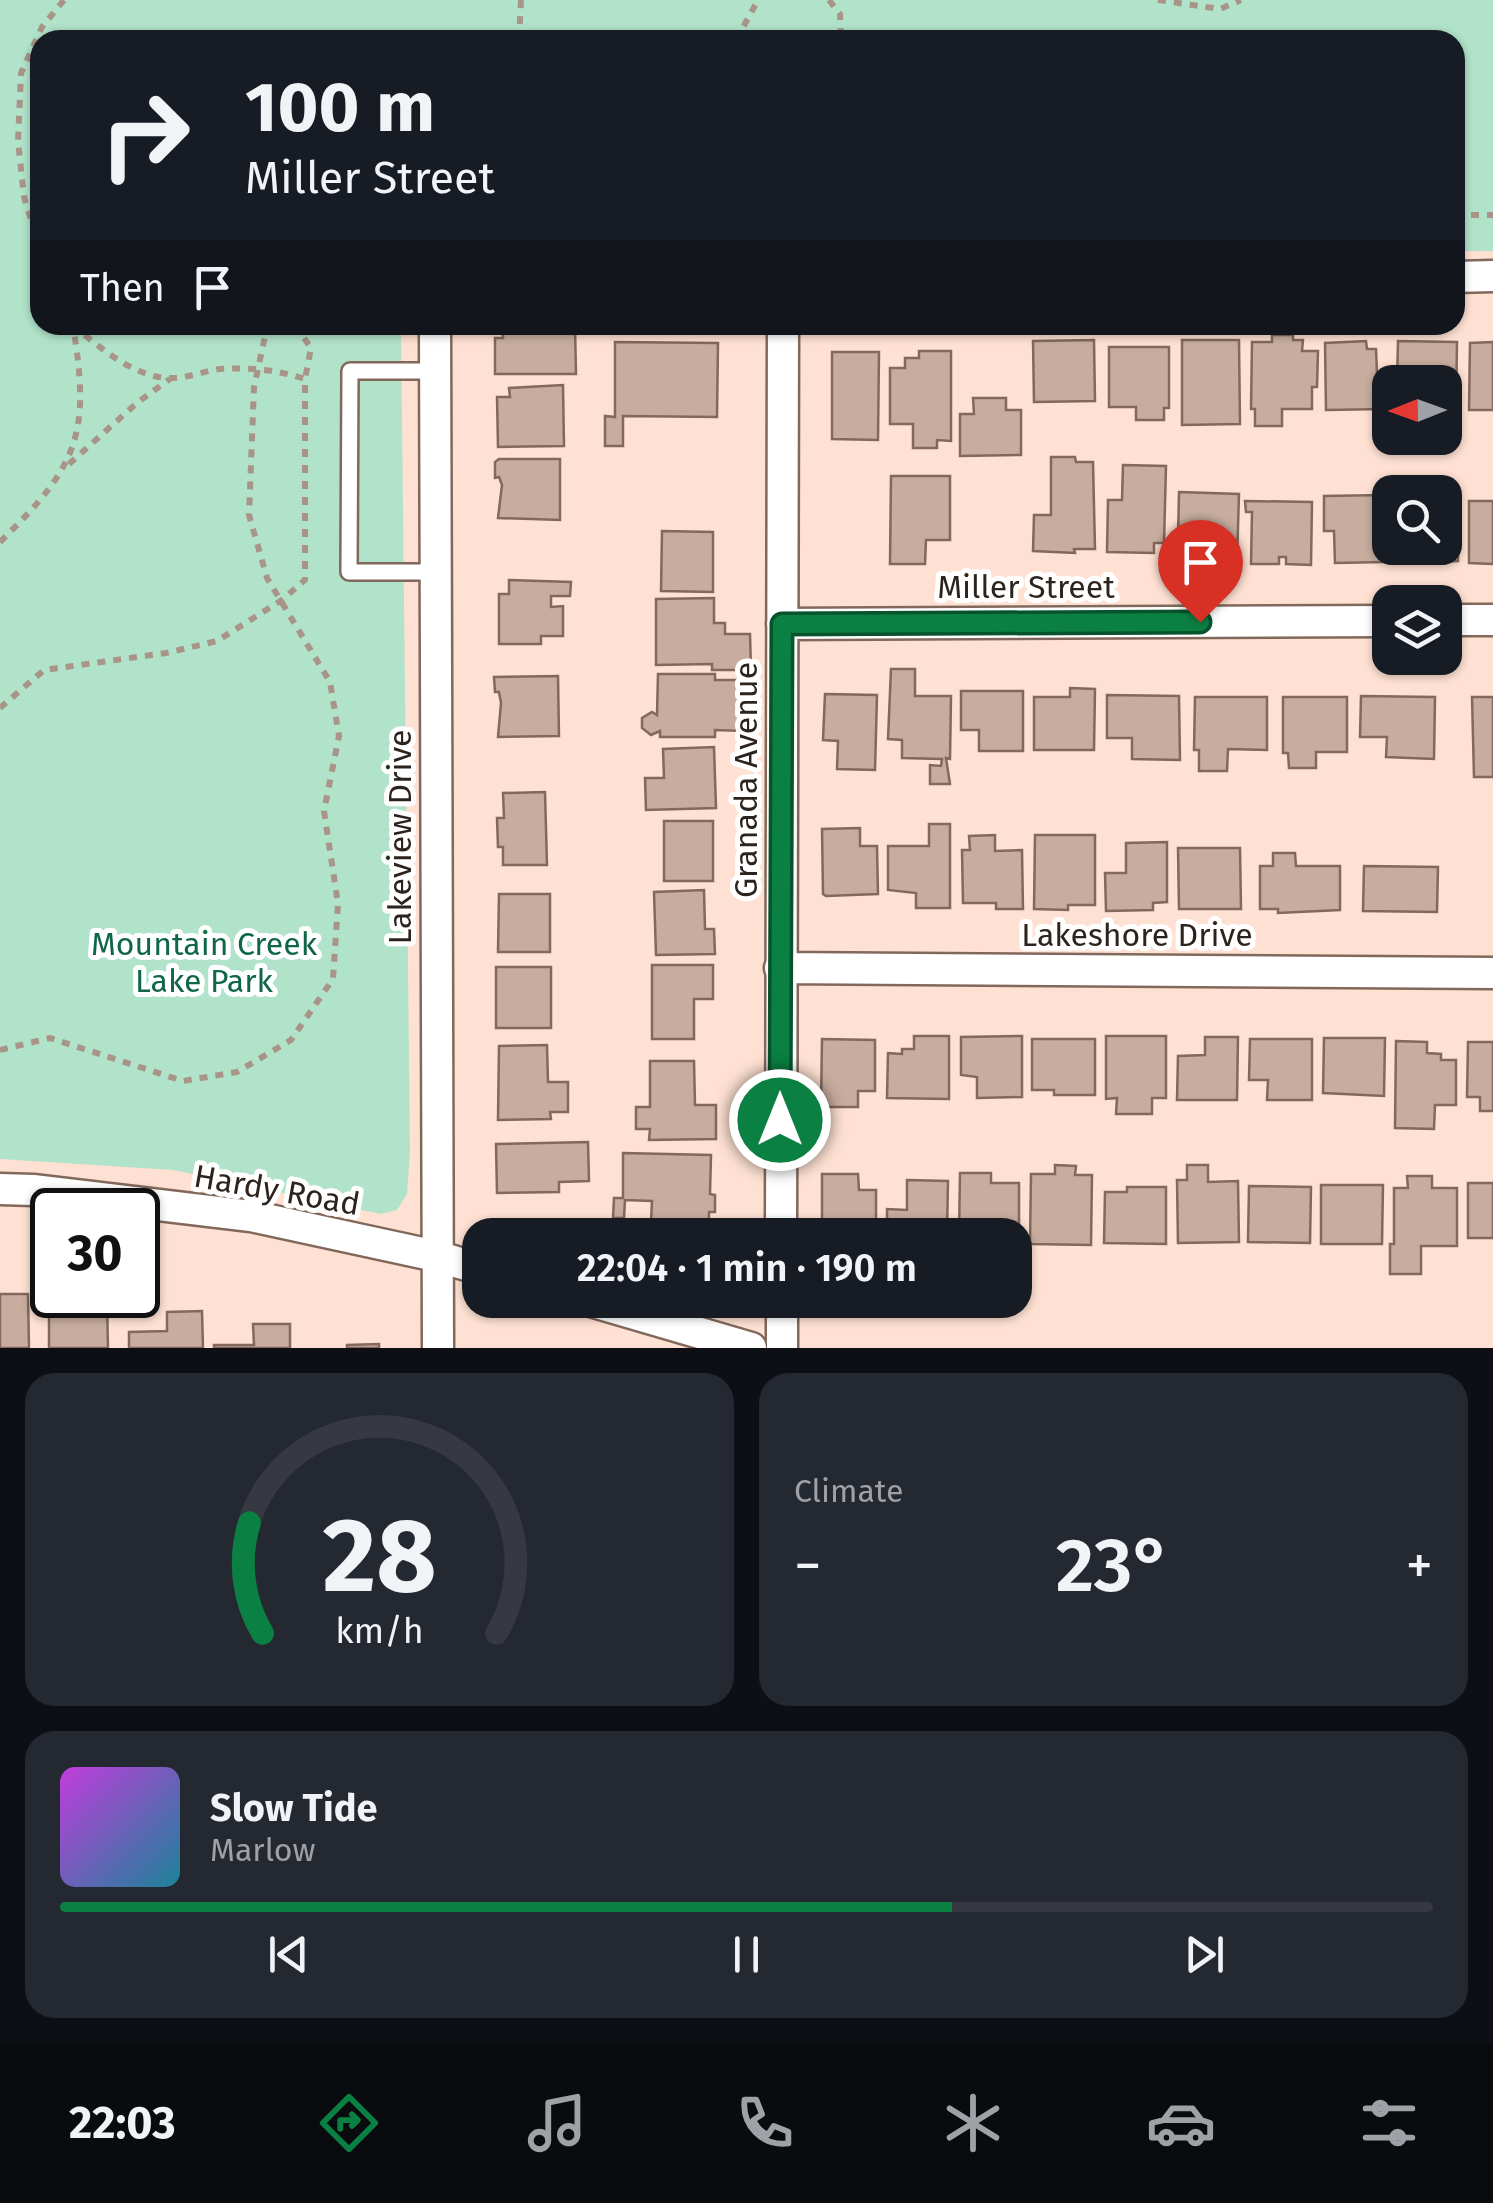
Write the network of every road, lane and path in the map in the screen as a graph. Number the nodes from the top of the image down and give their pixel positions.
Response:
1 (64, 0) edge
2 (521, 0) edge
3 (758, 0) edge
4 (829, 0) edge
5 (1158, 0) edge
6 (1241, 0) edge
7 (41, 30) edge
8 (519, 30) edge
9 (742, 30) edge
10 (840, 30) edge
11 (30, 54) edge
12 (1465, 214) edge
13 (1493, 215) edge
14 (30, 216) edge
15 (1465, 276) edge
16 (1493, 276) edge
17 (73, 335) edge
18 (85, 335) edge
19 (265, 335) edge
20 (302, 335) edge
21 (435, 335) edge
22 (783, 335) edge
23 (258, 370) junction
24 (435, 371) junction
25 (172, 378) junction
26 (305, 379) junction
27 (65, 468) junction
28 (0, 542) edge
29 (435, 572) junction
30 (282, 600) junction
31 (1462, 620) edge
32 (1493, 620) edge
33 (1372, 621) edge
34 (782, 624) junction
35 (0, 708) edge
36 (780, 968) junction
37 (1493, 973) edge
38 (0, 1050) edge
39 (0, 1189) edge
40 (781, 1218) edge
41 (436, 1256) junction
42 (462, 1264) edge
43 (648, 1318) edge
44 (782, 1318) edge
45 (438, 1348) edge
46 (751, 1348) edge
47 (782, 1348) edge

1 - 7 path
2 - 8 path
3 - 9 path
4 - 10 path
5 - 6 path
11 - 14 path
12 - 13 path
15 - 16 street
17 - 27 path
18 - 25 path
19 - 23 path
20 - 26 path
21 - 24 street, Lakeview Drive
22 - 34 street, Granada Avenue
23 - 25 path
23 - 26 path
23 - 30 path
24 - 29 street, Lakeview Drive
24 - 29 lane
25 - 27 path
26 - 30 path
27 - 28 path
29 - 41 street, Lakeview Drive
30 - 35 path
30 - 38 path
31 - 32 street
33 - 34 street, Miller Street
34 - 36 street, Granada Avenue
36 - 37 street, Lakeshore Drive
36 - 40 street, Granada Avenue
39 - 41 street, Hardy Road
41 - 42 street, Hardy Road
41 - 45 street, Lakeview Drive
43 - 46 street
44 - 47 street

